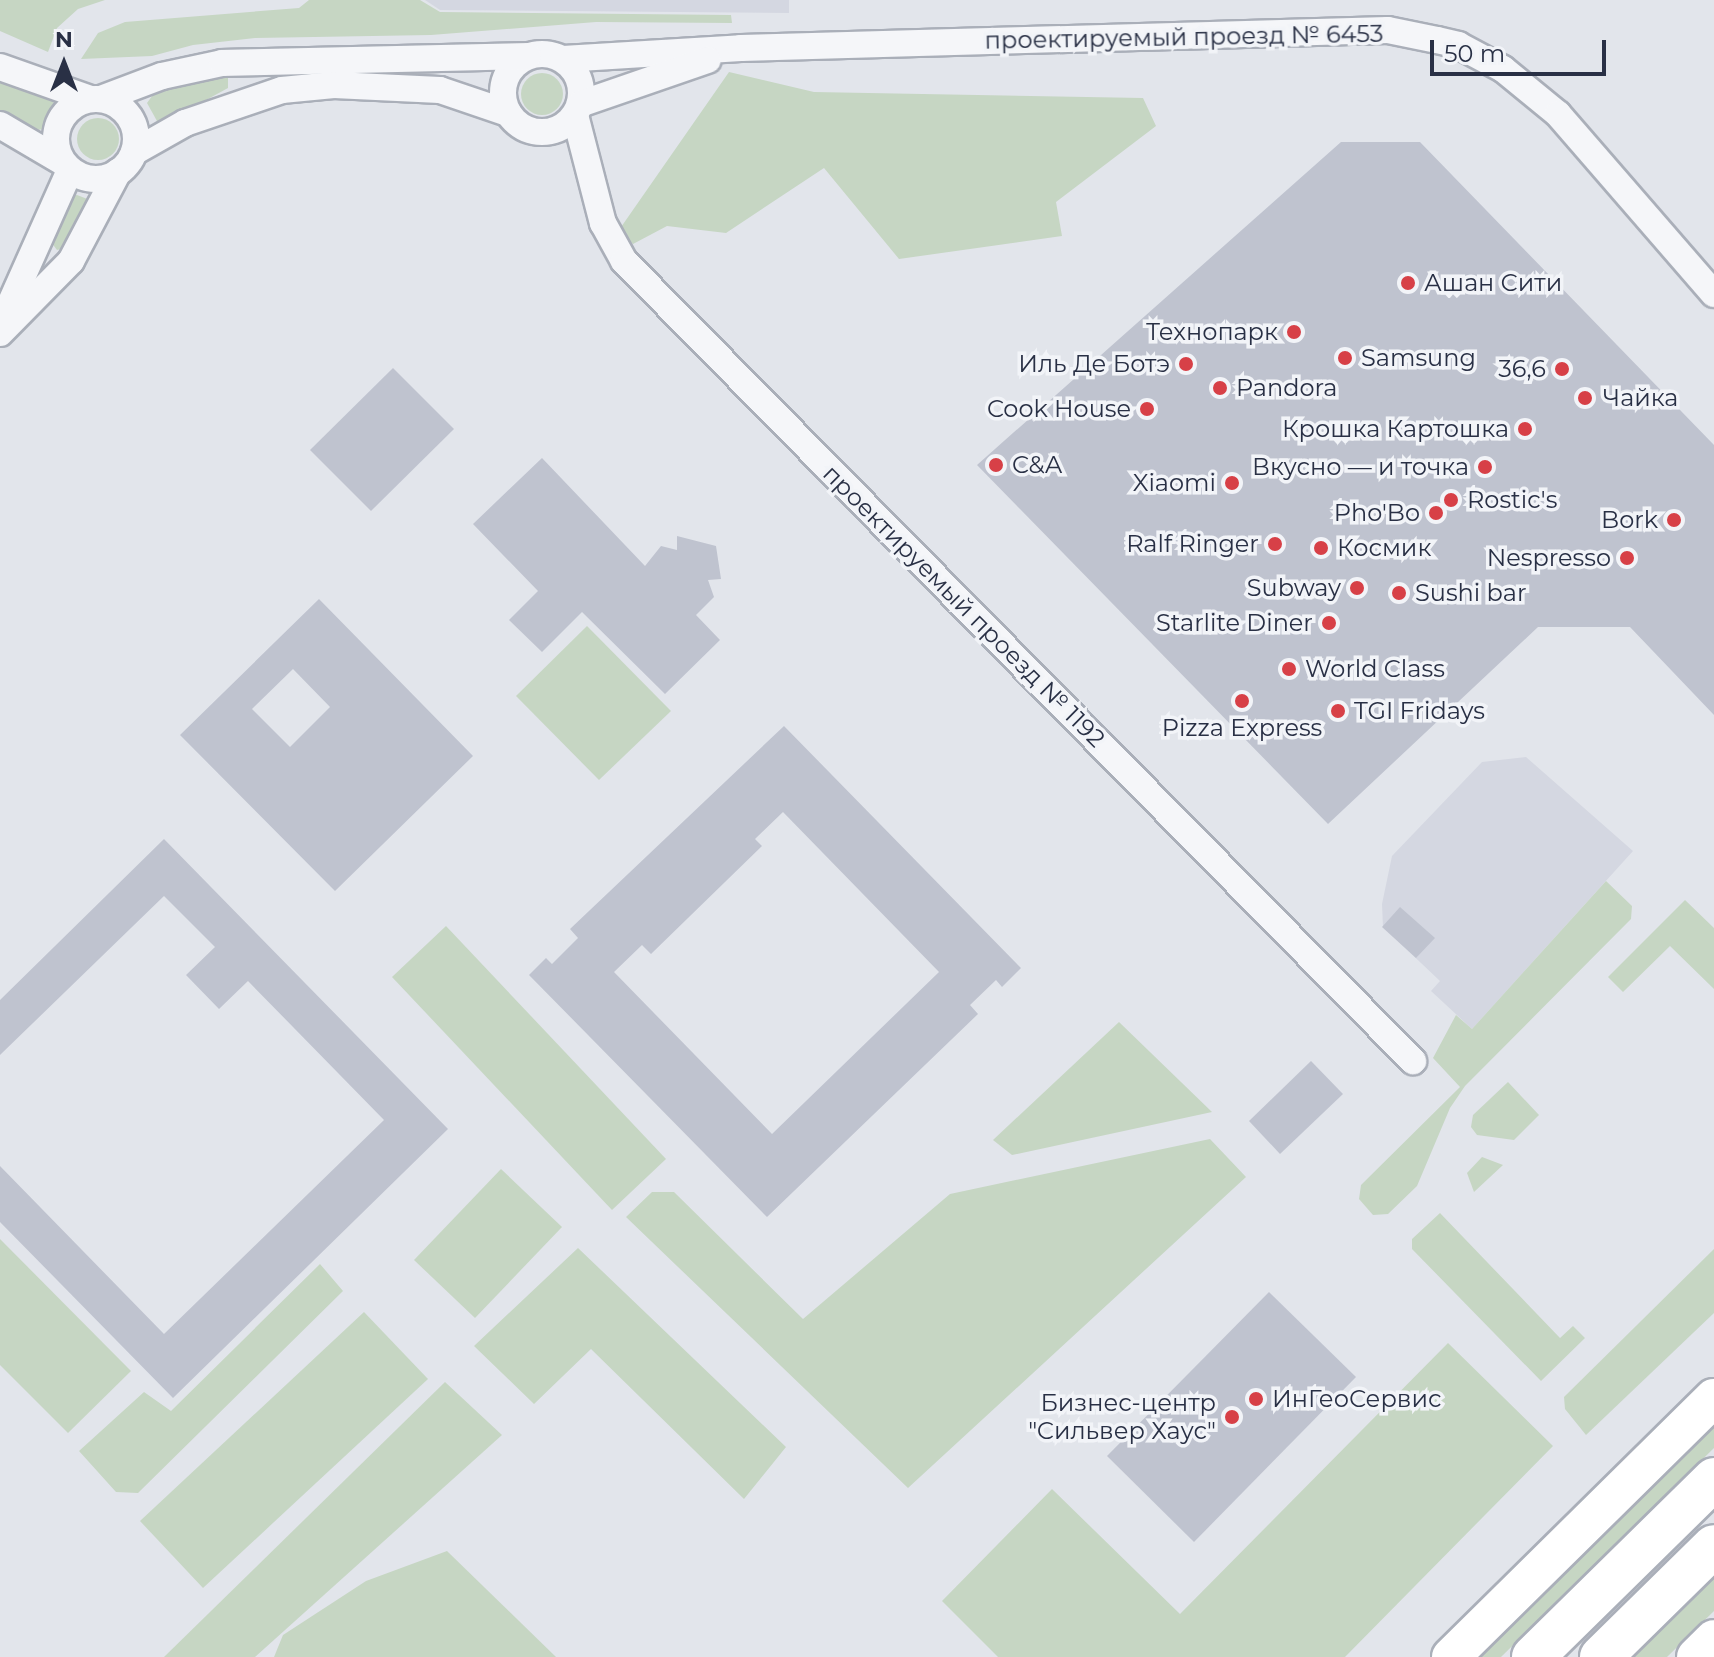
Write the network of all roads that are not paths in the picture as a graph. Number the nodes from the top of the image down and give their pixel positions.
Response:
1 (741, 48) junction
2 (528, 56) junction
3 (563, 59) junction
4 (2, 69) edge
5 (96, 99) junction
6 (577, 110) junction
7 (508, 113) junction
8 (0, 125) edge
9 (126, 162) junction
10 (66, 166) junction
11 (1714, 294) edge
12 (0, 325) edge
13 (0, 333) edge
14 (1413, 1061) dead end
15 (1714, 1398) edge
16 (1714, 1479) edge
17 (1714, 1546) edge
18 (1714, 1639) edge
19 (1451, 1657) edge
20 (1533, 1657) edge
21 (1601, 1657) edge
22 (1696, 1657) edge

1 - 3 street, проектируемый проезд № 6453
1 - 6 street, проектируемый проезд № 6453
1 - 11 street, проектируемый проезд № 6453
2 - 3 street, проектируемый проезд № 6453
2 - 5 street, проектируемый проезд № 6453
2 - 7 street
3 - 6 street
4 - 5 street
5 - 9 street
5 - 10 street
6 - 7 street, проектируемый проезд № 6453
6 - 14 street, проектируемый проезд № 1192
7 - 9 street, проектируемый проезд № 6453
8 - 10 street
9 - 10 street
9 - 13 street
10 - 12 street
15 - 19 street
16 - 20 main road
17 - 21 main road
18 - 22 street

